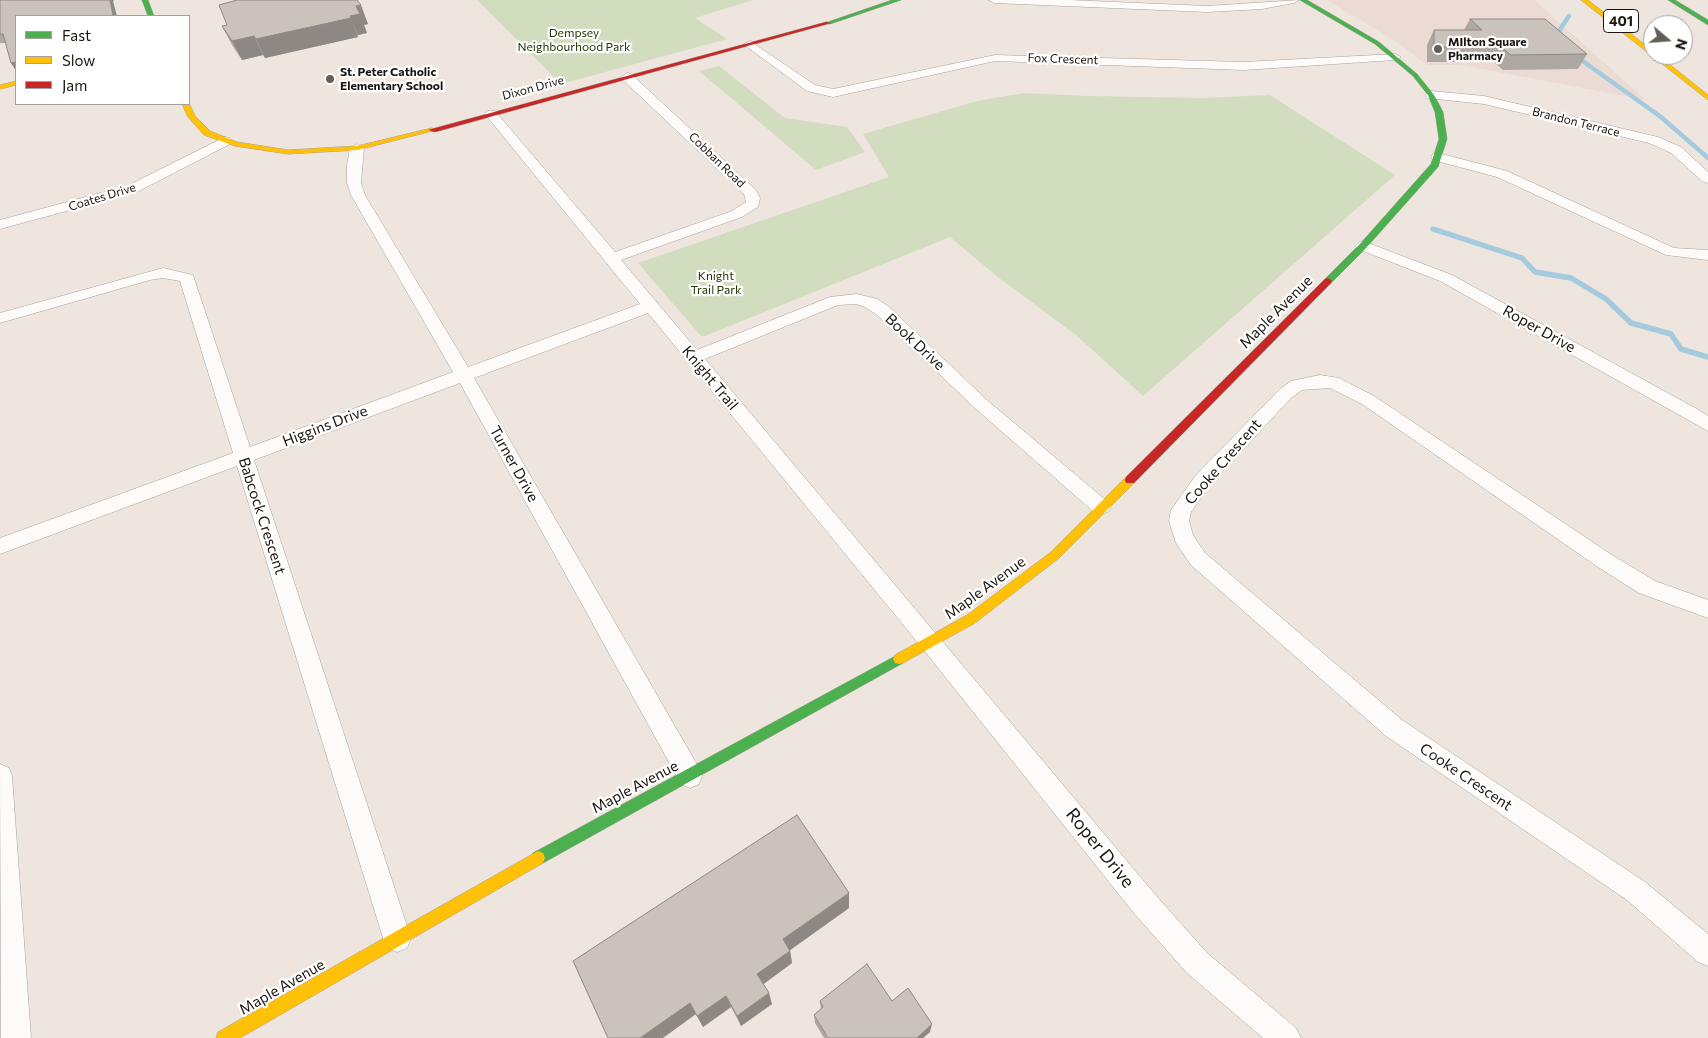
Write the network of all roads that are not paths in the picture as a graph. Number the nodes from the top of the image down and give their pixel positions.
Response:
1 (145, 0) edge
2 (898, 0) edge
3 (994, 0) edge
4 (1294, 0) edge
5 (1303, 0) edge
6 (1584, 0) edge
7 (1589, 0) edge
8 (1671, 0) edge
9 (151, 15) edge
10 (1708, 23) edge
11 (1643, 35) edge
12 (750, 44) junction
13 (1395, 57) junction
14 (627, 77) junction
15 (15, 83) edge
16 (0, 87) edge
17 (1431, 95) junction
18 (1708, 98) edge
19 (187, 105) edge
20 (491, 114) junction
21 (225, 141) junction
22 (357, 148) junction
23 (1438, 157) junction
24 (1708, 179) edge
25 (0, 225) edge
26 (1363, 246) junction
27 (1708, 255) edge
28 (610, 259) junction
29 (651, 306) junction
30 (0, 318) edge
31 (692, 358) junction
32 (463, 374) junction
33 (1708, 425) edge
34 (243, 456) junction
35 (1101, 507) junction
36 (0, 546) edge
37 (1708, 609) edge
38 (931, 642) junction
39 (0, 776) edge
40 (690, 776) junction
41 (5, 923) edge
42 (398, 938) junction
43 (1708, 952) edge
44 (16, 1038) edge
45 (224, 1038) edge
46 (1286, 1038) edge

1 - 9 main road
2 - 12 main road, Dixon Drive
3 - 4 street
5 - 13 main road, Maple Avenue
6 - 18 main road
7 - 11 main road, 401
8 - 10 main road
12 - 13 street, Fox Crescent
12 - 14 main road, Dixon Drive
13 - 17 main road, Maple Avenue
14 - 20 main road, Dixon Drive
14 - 28 street, Cobban Road
15 - 16 main road
17 - 23 main road, Maple Avenue
17 - 24 street, Brandon Terrace
19 - 21 main road, Dixon Drive
20 - 22 main road, Dixon Drive
20 - 28 street, Knight Trail
21 - 22 main road, Dixon Drive
21 - 25 street, Coates Drive
22 - 32 street, Turner Drive
23 - 26 main road, Maple Avenue
23 - 27 street
26 - 33 street, Roper Drive
26 - 35 main road, Maple Avenue
28 - 29 street, Knight Trail
29 - 31 street, Knight Trail
29 - 32 street, Higgins Drive
30 - 34 street, Babcock Crescent
31 - 35 street, Book Drive
31 - 38 street, Knight Trail
32 - 34 street, Higgins Drive
32 - 40 street, Turner Drive
34 - 36 street, Higgins Drive
34 - 42 street, Babcock Crescent
35 - 38 main road, Maple Avenue
37 - 43 street, Cooke Crescent
38 - 40 main road, Maple Avenue
38 - 46 street, Roper Drive
39 - 41 street
40 - 42 main road, Maple Avenue
41 - 44 street
42 - 45 main road, Maple Avenue

